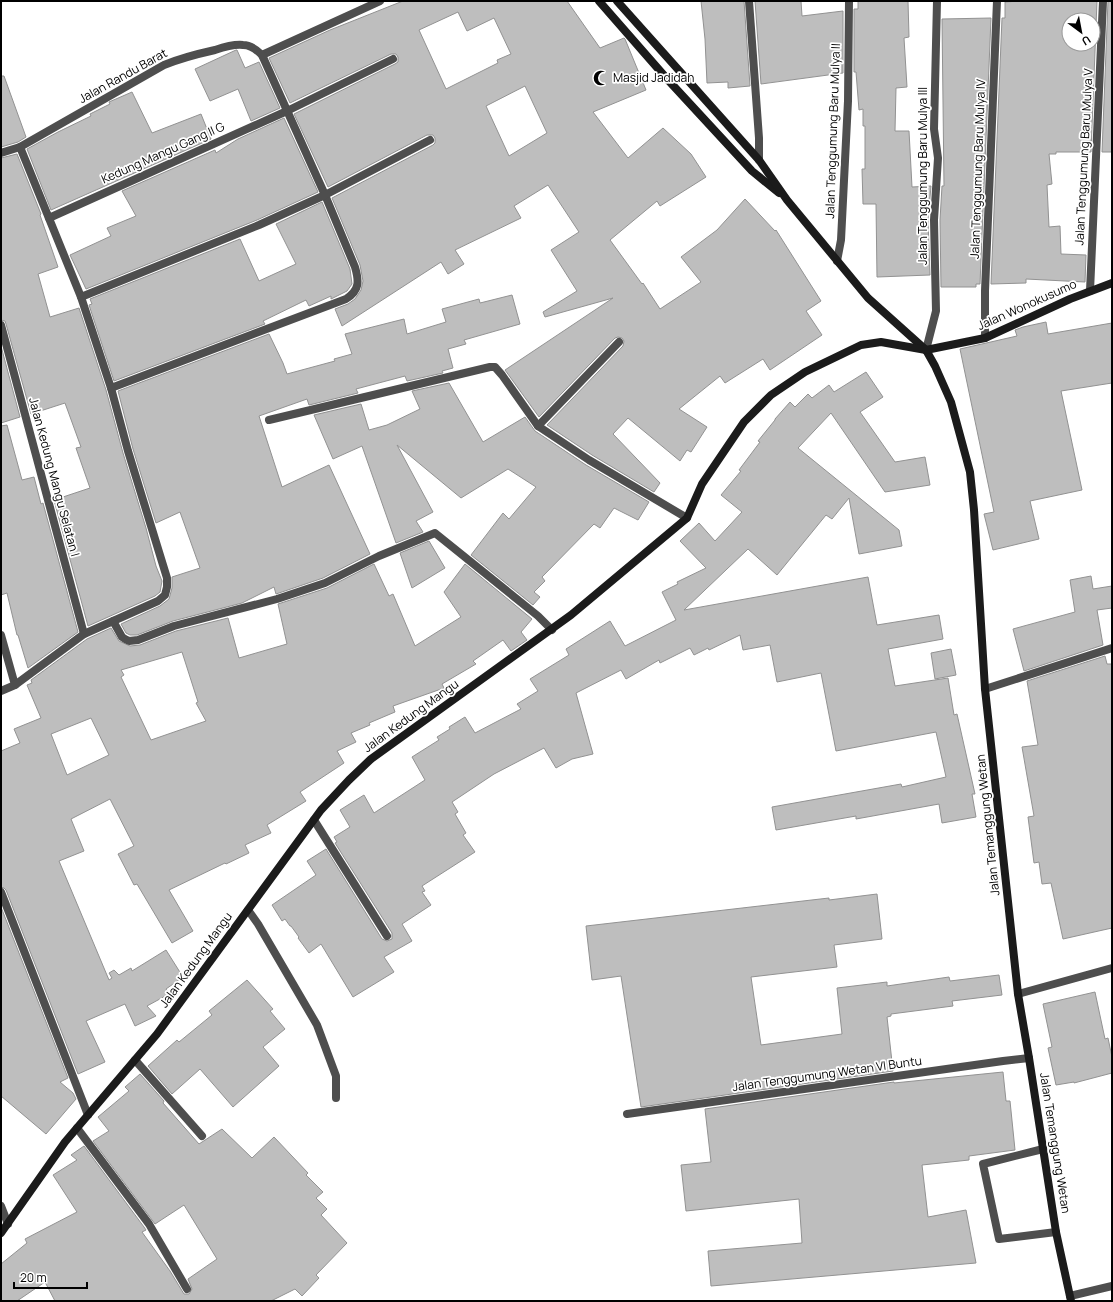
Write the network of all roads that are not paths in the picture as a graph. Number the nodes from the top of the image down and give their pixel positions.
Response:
1 (380, 1) edge
2 (599, 1) edge
3 (617, 1) edge
4 (749, 1) edge
5 (849, 1) edge
6 (937, 1) edge
7 (997, 1) edge
8 (1103, 1) edge
9 (262, 55) junction
10 (393, 59) dead end
11 (287, 111) junction
12 (430, 140) dead end
13 (20, 147) junction
14 (1, 154) edge
15 (759, 160) junction
16 (325, 195) junction
17 (787, 200) junction
18 (49, 218) junction
19 (837, 261) junction
20 (1112, 283) edge
21 (1090, 291) junction
22 (81, 297) junction
23 (1, 325) edge
24 (986, 338) junction
25 (619, 342) dead end
26 (926, 350) junction
27 (111, 388) junction
28 (269, 420) dead end
29 (538, 426) junction
30 (687, 518) junction
31 (113, 621) junction
32 (552, 630) junction
33 (84, 634) junction
34 (1, 635) edge
35 (1112, 648) edge
36 (15, 685) junction
37 (985, 689) junction
38 (1, 691) edge
39 (314, 820) junction
40 (1, 892) edge
41 (248, 910) junction
42 (387, 936) dead end
43 (1112, 968) edge
44 (1018, 994) junction
45 (1029, 1058) junction
46 (135, 1060) junction
47 (336, 1098) dead end
48 (627, 1114) dead end
49 (88, 1115) junction
50 (77, 1128) junction
51 (202, 1136) dead end
52 (1043, 1149) junction
53 (1, 1206) edge
54 (8, 1224) junction
55 (1056, 1232) junction
56 (1, 1233) edge
57 (1112, 1286) edge
58 (188, 1289) dead end
59 (1071, 1298) edge

1 - 9 street
2 - 17 street
3 - 15 street
4 - 15 street
5 - 19 street, Jalan Tenggumung Baru Mulya II
6 - 26 street, Jalan Tenggumung Baru Mulya III
7 - 24 street, Jalan Tenggumung Baru Mulya IV
8 - 21 street, Jalan Tenggumung Baru Mulya V
9 - 11 street
9 - 13 street, Jalan Randu Barat
10 - 11 street, Kedung Mangu Gang II G
11 - 16 street
11 - 18 street, Kedung Mangu Gang II G
12 - 16 street
13 - 14 street, Jalan Randu Barat
13 - 18 street
15 - 17 street
16 - 22 street
16 - 27 street
17 - 19 street, Jalan Temanggung Wetan
18 - 22 street
19 - 26 street, Jalan Temanggung Wetan
20 - 21 street, Jalan Wonokusumo
21 - 24 street, Jalan Wonokusumo
22 - 27 street
23 - 33 street, Jalan Kedung Mangu Selatan I
24 - 26 street, Jalan Wonokusumo
25 - 29 street
26 - 30 street, Jalan Kedung Mangu
26 - 37 street, Jalan Temanggung Wetan
27 - 31 street
28 - 29 street
29 - 30 street
30 - 32 street, Jalan Kedung Mangu
31 - 32 street
31 - 33 street
32 - 39 street, Jalan Kedung Mangu
33 - 36 street
34 - 36 street
35 - 37 street
36 - 38 street
37 - 44 street, Jalan Temanggung Wetan
39 - 41 street, Jalan Kedung Mangu
39 - 42 street
40 - 49 street
41 - 46 street, Jalan Kedung Mangu
41 - 47 street
43 - 44 street
44 - 45 street, Jalan Temanggung Wetan
45 - 48 street, Jalan Tenggumung Wetan VI Buntu
45 - 52 street, Jalan Temanggung Wetan
46 - 49 street, Jalan Kedung Mangu
46 - 51 street
49 - 50 street, Jalan Kedung Mangu
50 - 54 street, Jalan Kedung Mangu
50 - 58 street
52 - 55 street, Jalan Temanggung Wetan
52 - 55 street
53 - 54 street
54 - 56 street, Jalan Kedung Mangu
55 - 59 street, Jalan Temanggung Wetan
57 - 59 street

